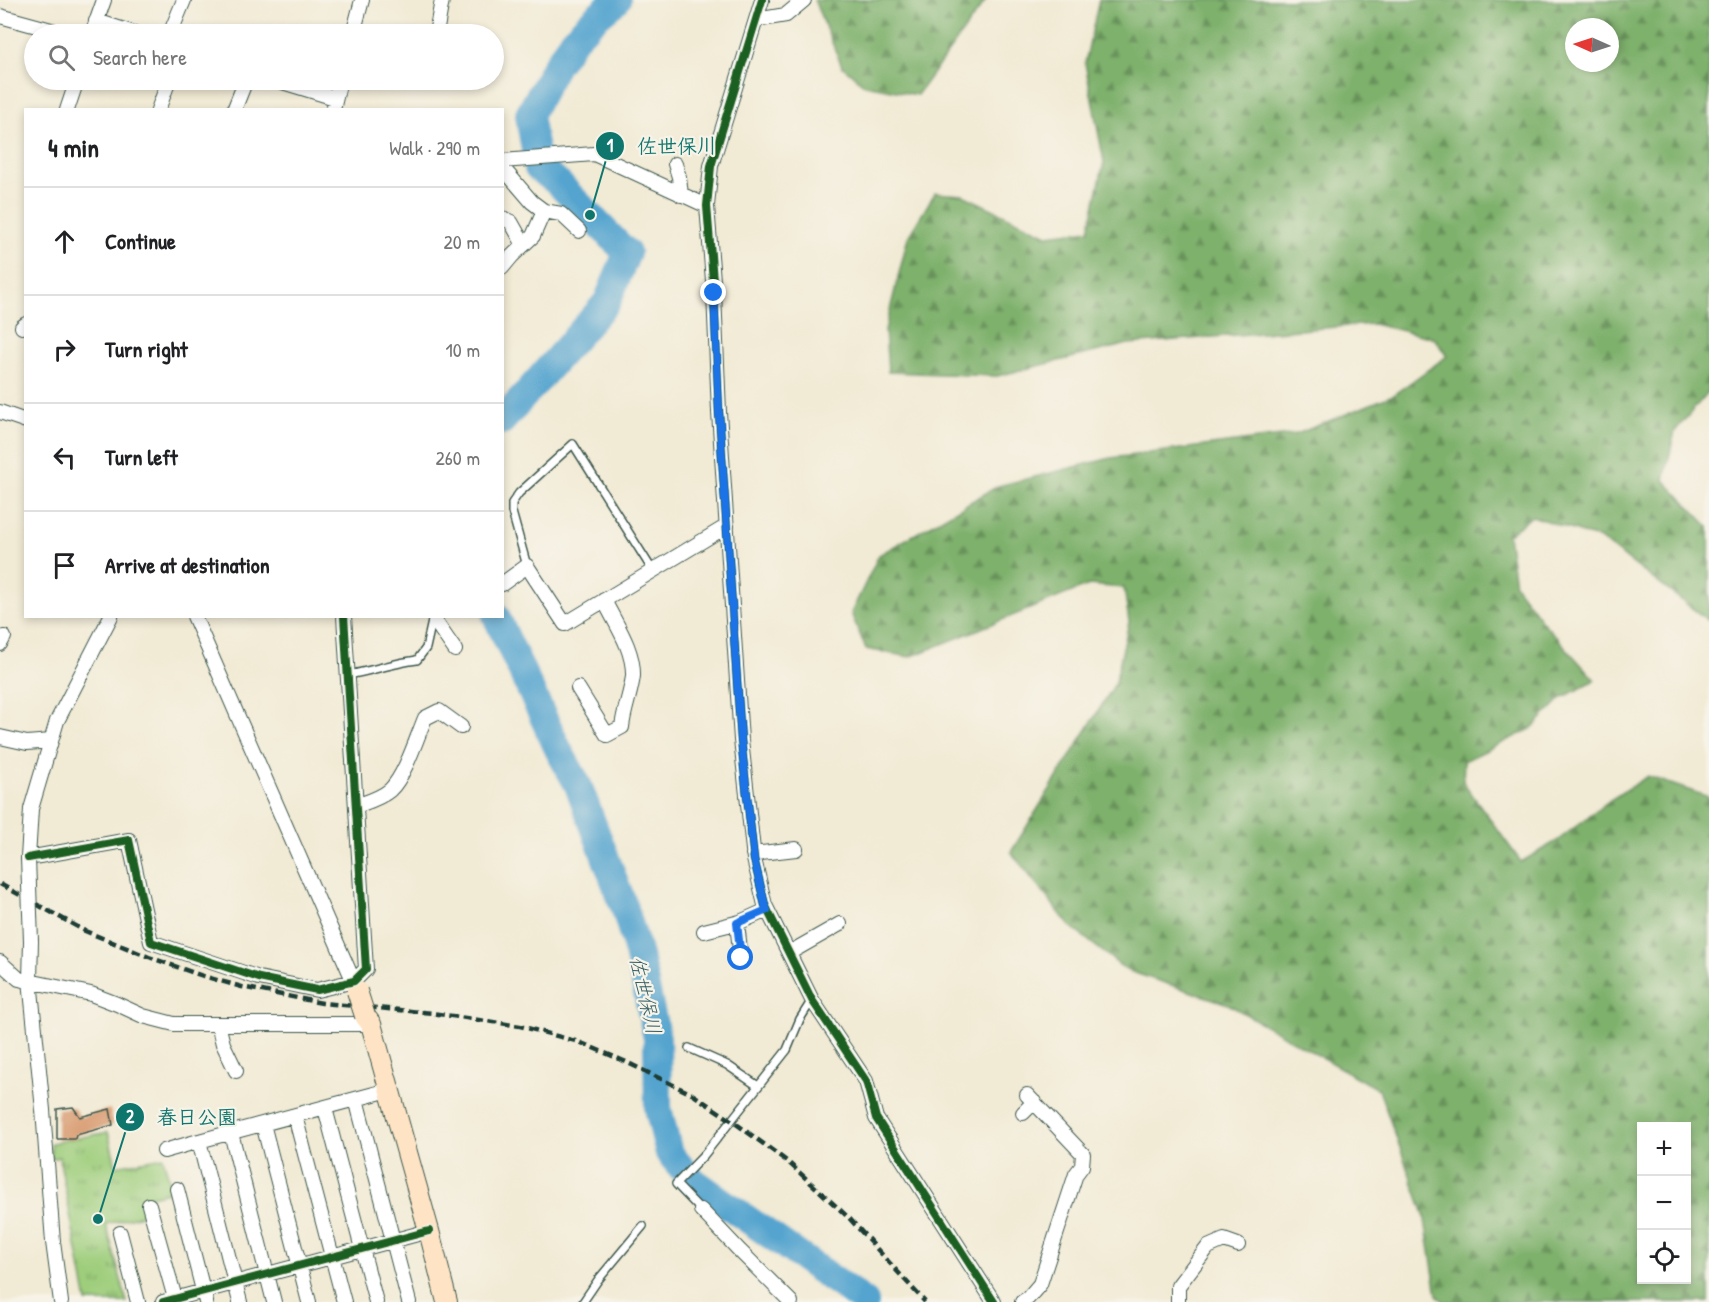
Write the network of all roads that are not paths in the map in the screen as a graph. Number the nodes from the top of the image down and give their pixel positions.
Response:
1 (104, 0) edge
2 (184, 0) edge
3 (362, 0) edge
4 (442, 0) edge
5 (762, 0) edge
6 (804, 0) edge
7 (0, 16) edge
8 (756, 20) junction
9 (29, 24) edge
10 (95, 24) edge
11 (174, 24) edge
12 (356, 24) edge
13 (438, 24) edge
14 (74, 90) edge
15 (166, 90) edge
16 (242, 90) edge
17 (300, 90) edge
18 (334, 104) edge
19 (68, 108) edge
20 (160, 108) edge
21 (235, 108) edge
22 (504, 161) edge
23 (675, 164) dead end
24 (504, 169) edge
25 (681, 195) junction
26 (707, 206) junction
27 (544, 211) junction
28 (504, 219) edge
29 (579, 231) dead end
30 (524, 245) junction
31 (504, 266) edge
32 (0, 412) edge
33 (24, 420) edge
34 (728, 526) junction
35 (527, 566) junction
36 (652, 571) junction
37 (504, 583) edge
38 (604, 600) junction
39 (110, 618) edge
40 (195, 618) edge
41 (344, 618) edge
42 (440, 619) edge
43 (455, 650) dead end
44 (348, 675) junction
45 (578, 688) dead end
46 (461, 726) dead end
47 (0, 737) edge
48 (51, 741) junction
49 (356, 806) junction
50 (796, 849) dead end
51 (753, 854) junction
52 (28, 858) junction
53 (767, 910) junction
54 (737, 923) junction
55 (833, 923) dead end
56 (704, 931) dead end
57 (789, 953) junction
58 (741, 958) dead end
59 (0, 962) edge
60 (30, 980) junction
61 (356, 986) junction
62 (812, 1000) junction
63 (368, 1020) junction
64 (218, 1024) junction
65 (689, 1048) dead end
66 (236, 1071) dead end
67 (758, 1086) junction
68 (389, 1090) junction
69 (356, 1100) junction
70 (326, 1108) junction
71 (1023, 1113) dead end
72 (295, 1116) junction
73 (263, 1124) junction
74 (231, 1133) junction
75 (200, 1141) junction
76 (164, 1151) dead end
77 (177, 1189) dead end
78 (149, 1205) dead end
79 (701, 1210) joint
80 (643, 1226) dead end
81 (429, 1231) junction
82 (120, 1233) dead end
83 (393, 1241) junction
84 (1238, 1245) dead end
85 (362, 1249) junction
86 (332, 1257) junction
87 (299, 1266) junction
88 (267, 1274) junction
89 (235, 1283) junction
90 (205, 1297) edge
91 (171, 1301) edge
92 (61, 1302) edge
93 (138, 1302) edge
94 (240, 1302) edge
95 (274, 1302) edge
96 (309, 1302) edge
97 (344, 1302) edge
98 (376, 1302) edge
99 (409, 1302) edge
100 (447, 1302) edge
101 (583, 1302) edge
102 (791, 1302) edge
103 (994, 1302) edge
104 (1022, 1302) edge
105 (1179, 1302) edge

1 - 10 street
2 - 11 street
3 - 12 street
4 - 13 street
5 - 8 street
6 - 8 street
7 - 9 street
8 - 26 street
14 - 19 street
15 - 20 street
16 - 21 street
17 - 18 street
22 - 25 street
23 - 25 street
24 - 27 street
25 - 26 street
26 - 34 street
27 - 29 street
27 - 30 street
28 - 30 street
30 - 31 street
32 - 33 street
34 - 36 street
34 - 51 street
35 - 36 lane
35 - 37 street
35 - 38 street
36 - 38 street
38 - 45 street
39 - 48 street
40 - 61 street
41 - 44 street
42 - 43 street
42 - 44 lane
44 - 49 street
46 - 49 street
47 - 48 street
48 - 52 street
49 - 61 street
50 - 51 street
51 - 53 street
52 - 60 street, bridge
52 - 61 street
53 - 54 street
53 - 57 street
54 - 56 street
54 - 58 street
55 - 57 street
57 - 62 street
59 - 60 street
60 - 64 street
60 - 92 street
61 - 63 street, bridge
62 - 67 lane
62 - 103 street
63 - 64 street
63 - 68 street
64 - 66 street
65 - 67 lane
67 - 79 lane
68 - 69 street
68 - 81 street
69 - 70 street
69 - 83 street
70 - 72 street
70 - 85 street
71 - 104 street
72 - 73 street
72 - 86 street
73 - 74 street
73 - 87 street
74 - 75 street
74 - 88 street
75 - 76 street
75 - 89 street
77 - 90 street
78 - 91 street
79 - 102 street
80 - 101 lane
81 - 83 street
81 - 100 street
82 - 93 street
83 - 85 street
83 - 99 street
84 - 105 street
85 - 86 street
85 - 98 street
86 - 87 street
86 - 97 street
87 - 88 street
87 - 96 street
88 - 89 street
88 - 95 street
89 - 90 street
89 - 94 street
90 - 91 street

